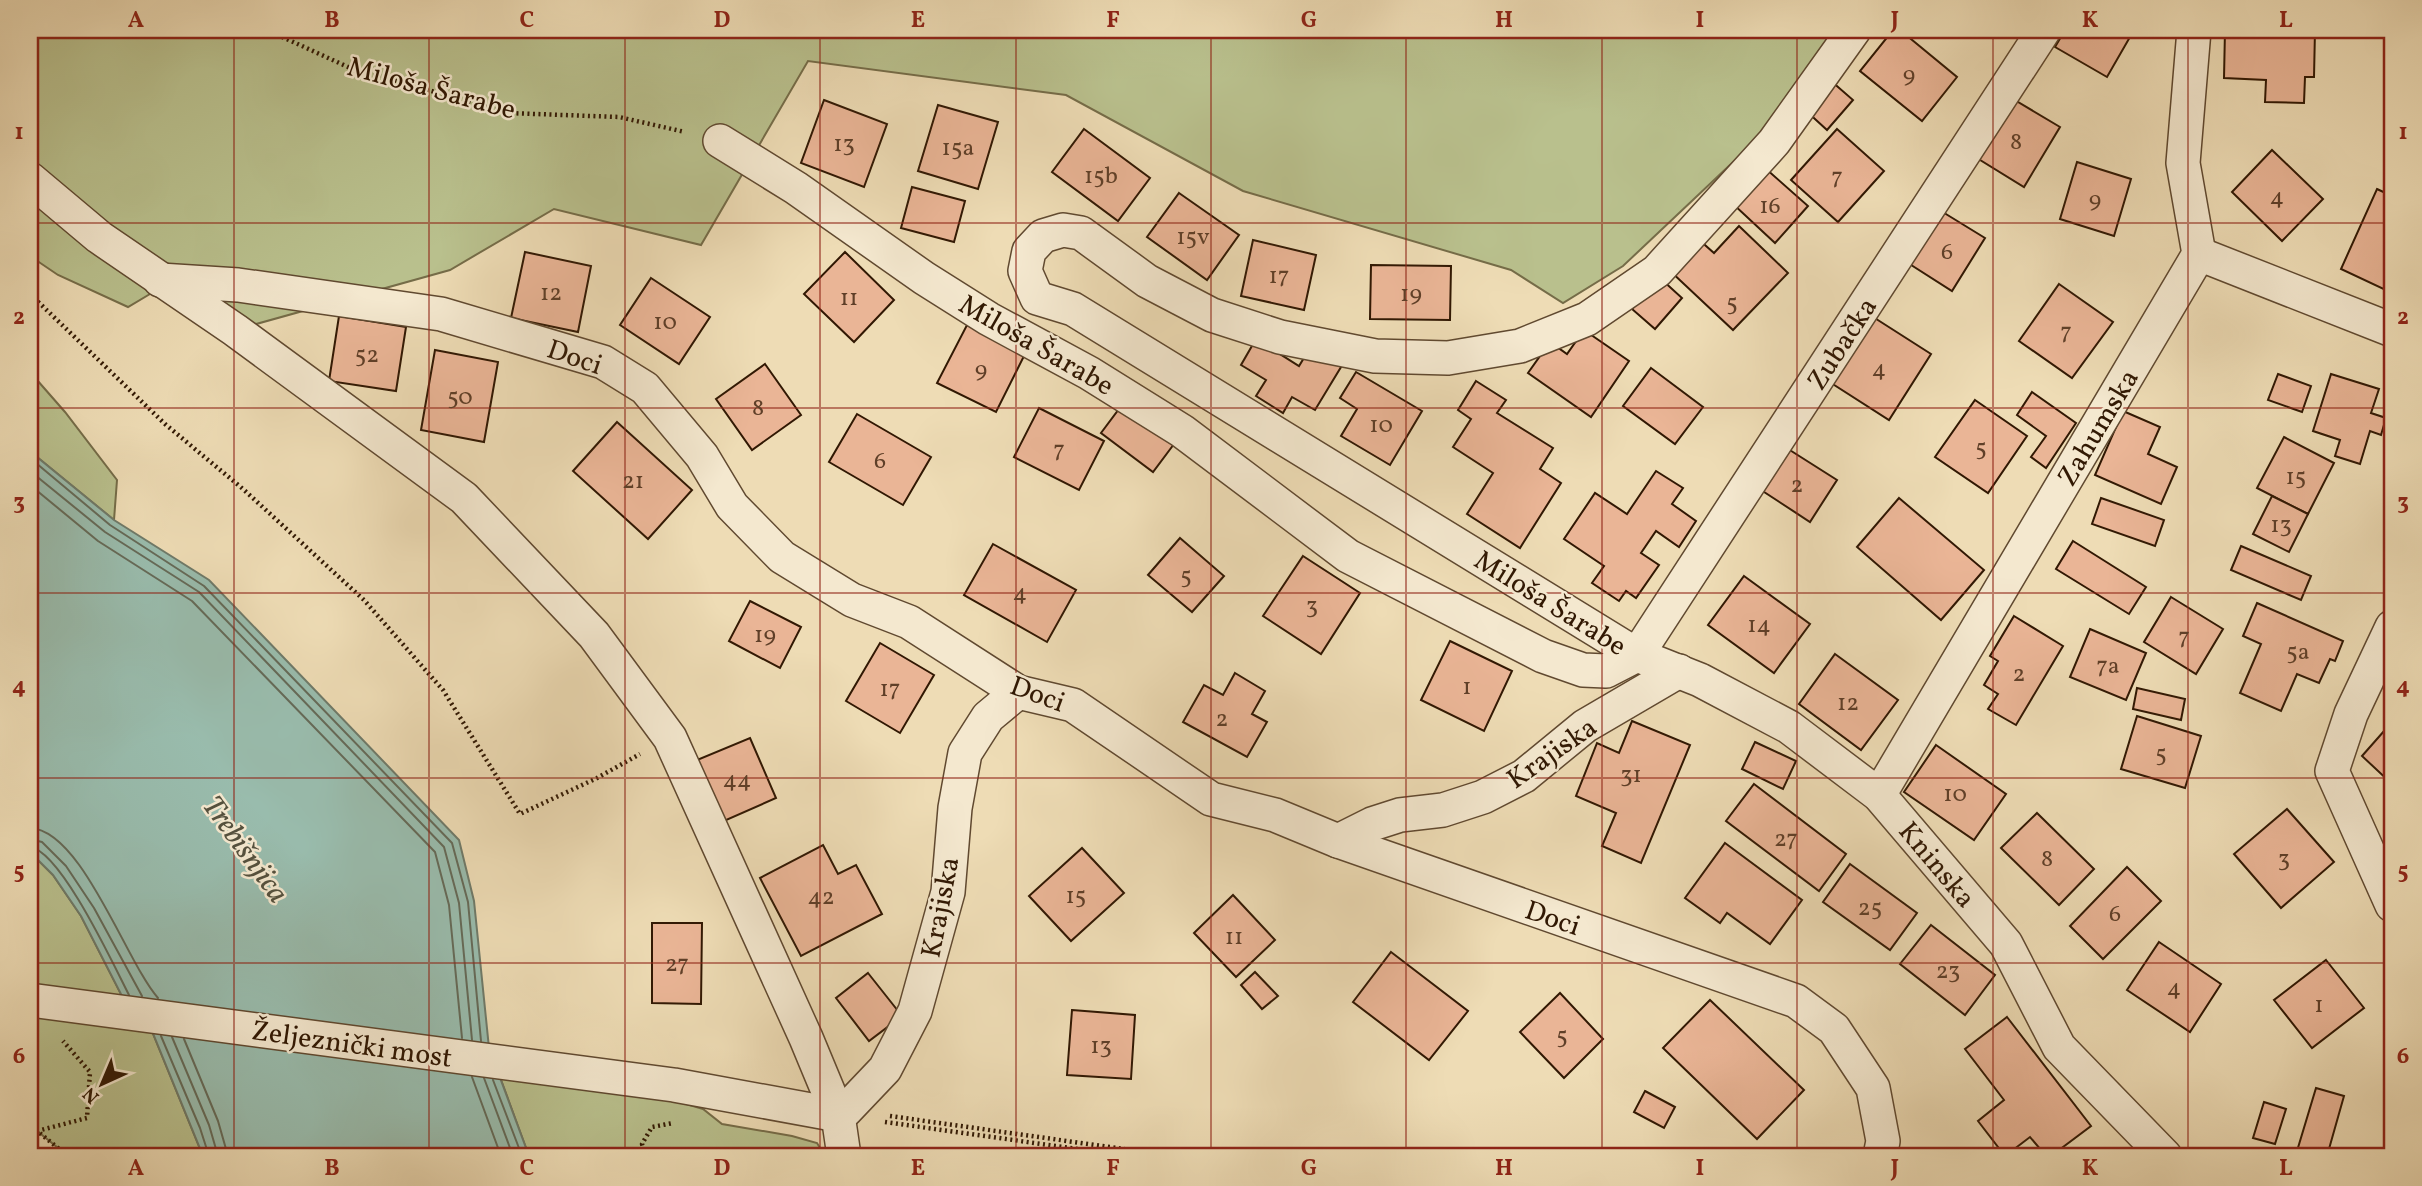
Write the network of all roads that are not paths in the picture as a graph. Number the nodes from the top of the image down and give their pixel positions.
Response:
1 (1854, 30) edge
2 (2044, 30) edge
3 (2194, 30) edge
4 (720, 141) road end
5 (30, 179) edge
6 (2199, 254) junction
7 (160, 280) junction
8 (2392, 330) edge
9 (2392, 627) edge
10 (1637, 655) junction
11 (1679, 671) junction
12 (1018, 692) junction
13 (1879, 794) junction
14 (1338, 841) junction
15 (2392, 905) edge
16 (30, 1000) edge
17 (842, 1113) junction
18 (844, 1156) edge
19 (1880, 1156) edge
20 (2165, 1156) edge

1 - 10 street, Miloša Šarabe
2 - 10 street, Zubačka
3 - 6 street
4 - 10 street, Miloša Šarabe
5 - 7 street
6 - 8 street
6 - 13 street, Zahumska
7 - 12 street, Doci
7 - 17 street
9 - 15 street
10 - 11 street, Kninska
11 - 13 street, Kninska
11 - 14 street, Krajiska
12 - 14 street, Doci
12 - 17 street, Krajiska
13 - 20 street, Kninska
14 - 19 street, Doci
16 - 17 street, Željeznički most
17 - 18 street

